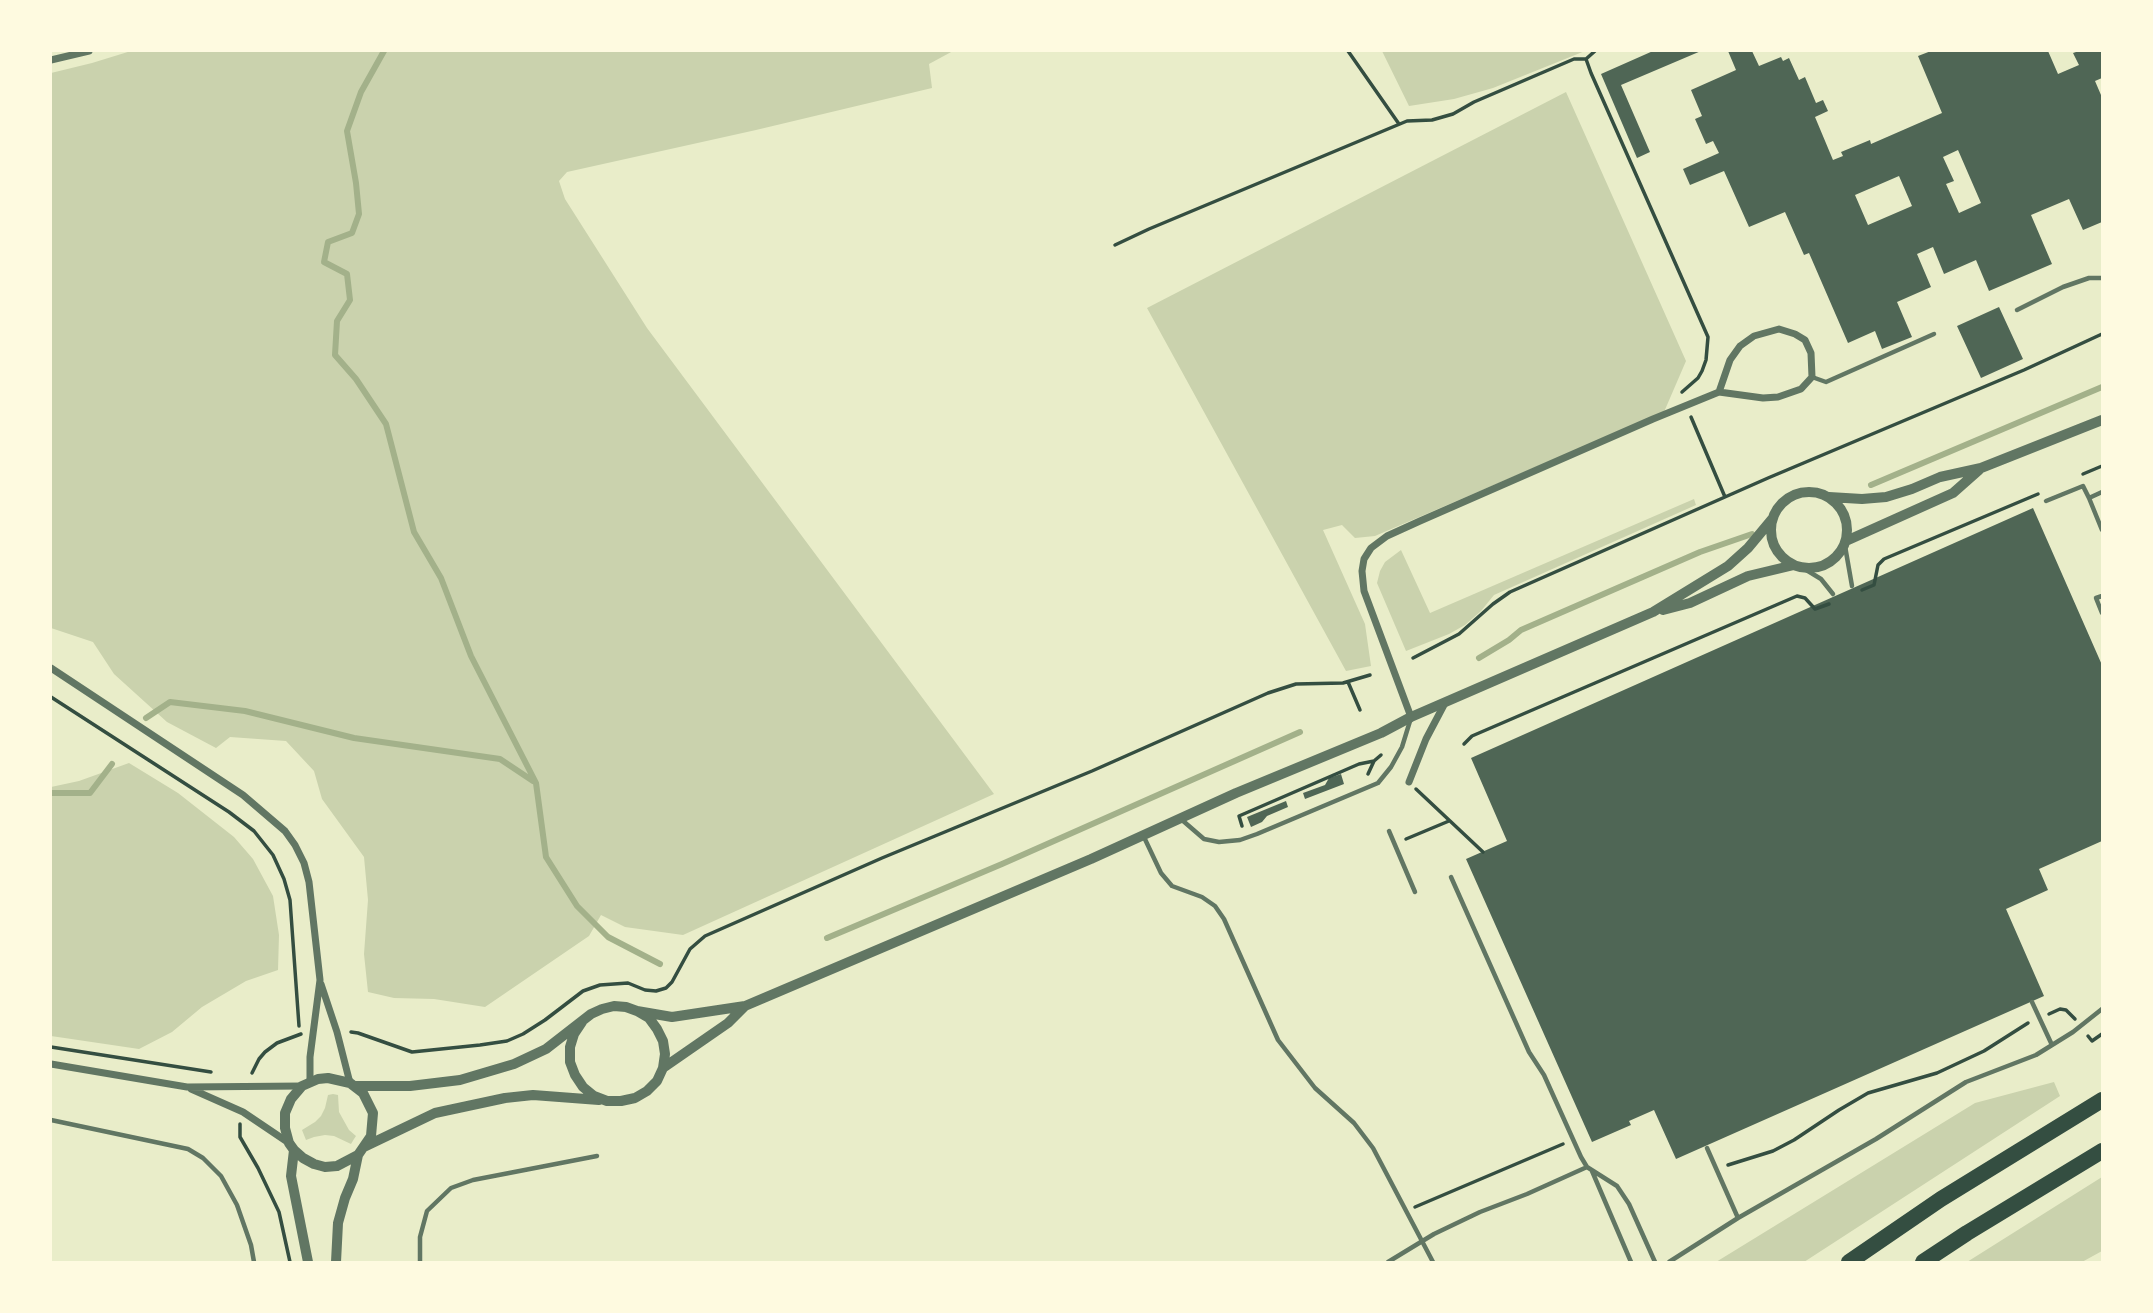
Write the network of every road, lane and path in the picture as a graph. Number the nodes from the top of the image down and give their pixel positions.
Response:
1 (89, 51) edge
2 (1348, 51) edge
3 (1595, 51) edge
4 (1586, 59) junction
5 (51, 60) edge
6 (1399, 124) junction
7 (1115, 245) dead end
8 (2102, 278) edge
9 (2017, 310) dead end
10 (1934, 334) dead end
11 (2102, 334) edge
12 (1812, 377) junction
13 (1719, 392) junction
14 (1685, 405) junction
15 (2102, 420) edge
16 (2102, 466) edge
17 (1981, 468) junction
18 (2077, 477) dead end
19 (2102, 492) edge
20 (2038, 494) dead end
21 (1829, 497) junction
22 (1725, 498) junction
23 (2089, 498) junction
24 (2046, 501) dead end
25 (1773, 519) junction
26 (2102, 530) edge
27 (1845, 544) junction
28 (1799, 567) junction
29 (1852, 586) dead end
30 (1833, 594) dead end
31 (1851, 594) dead end
32 (2102, 596) edge
33 (1839, 600) dead end
34 (1653, 612) junction
35 (2102, 613) edge
36 (1413, 659) dead end
37 (51, 668) edge
38 (1370, 675) dead end
39 (1348, 682) junction
40 (51, 697) edge
41 (1445, 702) junction
42 (1360, 710) dead end
43 (1411, 717) junction
44 (1464, 744) dead end
45 (1381, 755) dead end
46 (1374, 761) junction
47 (1367, 775) dead end
48 (1409, 782) joint
49 (1180, 818) junction
50 (1449, 821) junction
51 (1248, 831) dead end
52 (1389, 831) dead end
53 (1143, 834) junction
54 (1395, 844) junction
55 (1483, 852) dead end
56 (1451, 877) dead end
57 (1415, 892) dead end
58 (320, 980) junction
59 (2032, 1002) dead end
60 (745, 1006) junction
61 (2102, 1009) edge
62 (637, 1011) junction
63 (2049, 1014) dead end
64 (2074, 1017) dead end
65 (582, 1022) junction
66 (2030, 1022) dead end
67 (337, 1032) junction
68 (312, 1033) junction
69 (2102, 1034) edge
70 (299, 1035) junction
71 (2087, 1035) dead end
72 (2052, 1045) junction
73 (51, 1047) edge
74 (51, 1064) edge
75 (663, 1068) junction
76 (218, 1072) dead end
77 (306, 1084) junction
78 (352, 1084) junction
79 (187, 1087) junction
80 (249, 1087) junction
81 (2102, 1100) edge
82 (607, 1101) junction
83 (243, 1112) junction
84 (51, 1120) edge
85 (1564, 1143) dead end
86 (292, 1146) junction
87 (366, 1146) junction
88 (1707, 1149) dead end
89 (2102, 1151) edge
90 (358, 1155) junction
91 (597, 1156) dead end
92 (1716, 1168) junction
93 (1589, 1169) junction
94 (1415, 1207) dead end
95 (1738, 1218) junction
96 (1422, 1241) junction
97 (254, 1262) edge
98 (290, 1262) edge
99 (308, 1262) edge
100 (336, 1262) edge
101 (420, 1262) edge
102 (1388, 1262) edge
103 (1433, 1262) edge
104 (1631, 1262) edge
105 (1655, 1262) edge
106 (1669, 1262) edge
107 (1849, 1262) edge
108 (1923, 1262) edge

1 - 5 street
2 - 6 path
3 - 4 path
4 - 6 path
4 - 14 path
6 - 7 path
8 - 9 lane
10 - 12 lane
11 - 22 path
12 - 13 street
12 - 13 street
13 - 14 street
14 - 22 path
14 - 43 street
15 - 17 street
16 - 18 path
17 - 21 street
17 - 27 street
19 - 23 lane
20 - 31 path
21 - 25 street
21 - 27 street
22 - 36 path
23 - 24 lane
23 - 26 lane
25 - 28 street
25 - 34 street
27 - 28 street
27 - 29 lane
28 - 30 lane
28 - 34 street
32 - 35 lane
33 - 44 path
34 - 41 street
37 - 58 street
38 - 39 path
39 - 42 path
39 - 67 path
40 - 70 path
41 - 43 street
41 - 48 street
43 - 49 street
43 - 49 lane
45 - 46 path
46 - 47 path
46 - 51 path
48 - 50 path
49 - 53 street
50 - 54 path
50 - 55 path
52 - 54 lane
53 - 60 street
53 - 96 lane
54 - 57 lane
56 - 93 lane
58 - 67 street
58 - 68 street
59 - 72 lane
60 - 62 street
60 - 75 street
61 - 72 lane
62 - 65 street
62 - 75 street
63 - 64 path
65 - 78 street
65 - 82 street
66 - 92 path
67 - 78 street
68 - 70 path
68 - 77 street
69 - 71 path
70 - 80 path
72 - 95 lane
73 - 76 path
74 - 79 street
75 - 82 street
77 - 78 street
77 - 80 street
77 - 86 street
78 - 87 street
79 - 80 street
79 - 83 street
81 - 107 highway
82 - 87 street
83 - 86 street
83 - 98 path
84 - 97 lane
85 - 94 path
86 - 90 street
86 - 99 street
87 - 90 street
88 - 92 lane
89 - 108 highway
90 - 100 street
91 - 101 lane
92 - 95 lane
93 - 96 lane
93 - 104 lane
93 - 105 lane
95 - 106 lane
96 - 102 lane
96 - 103 lane

